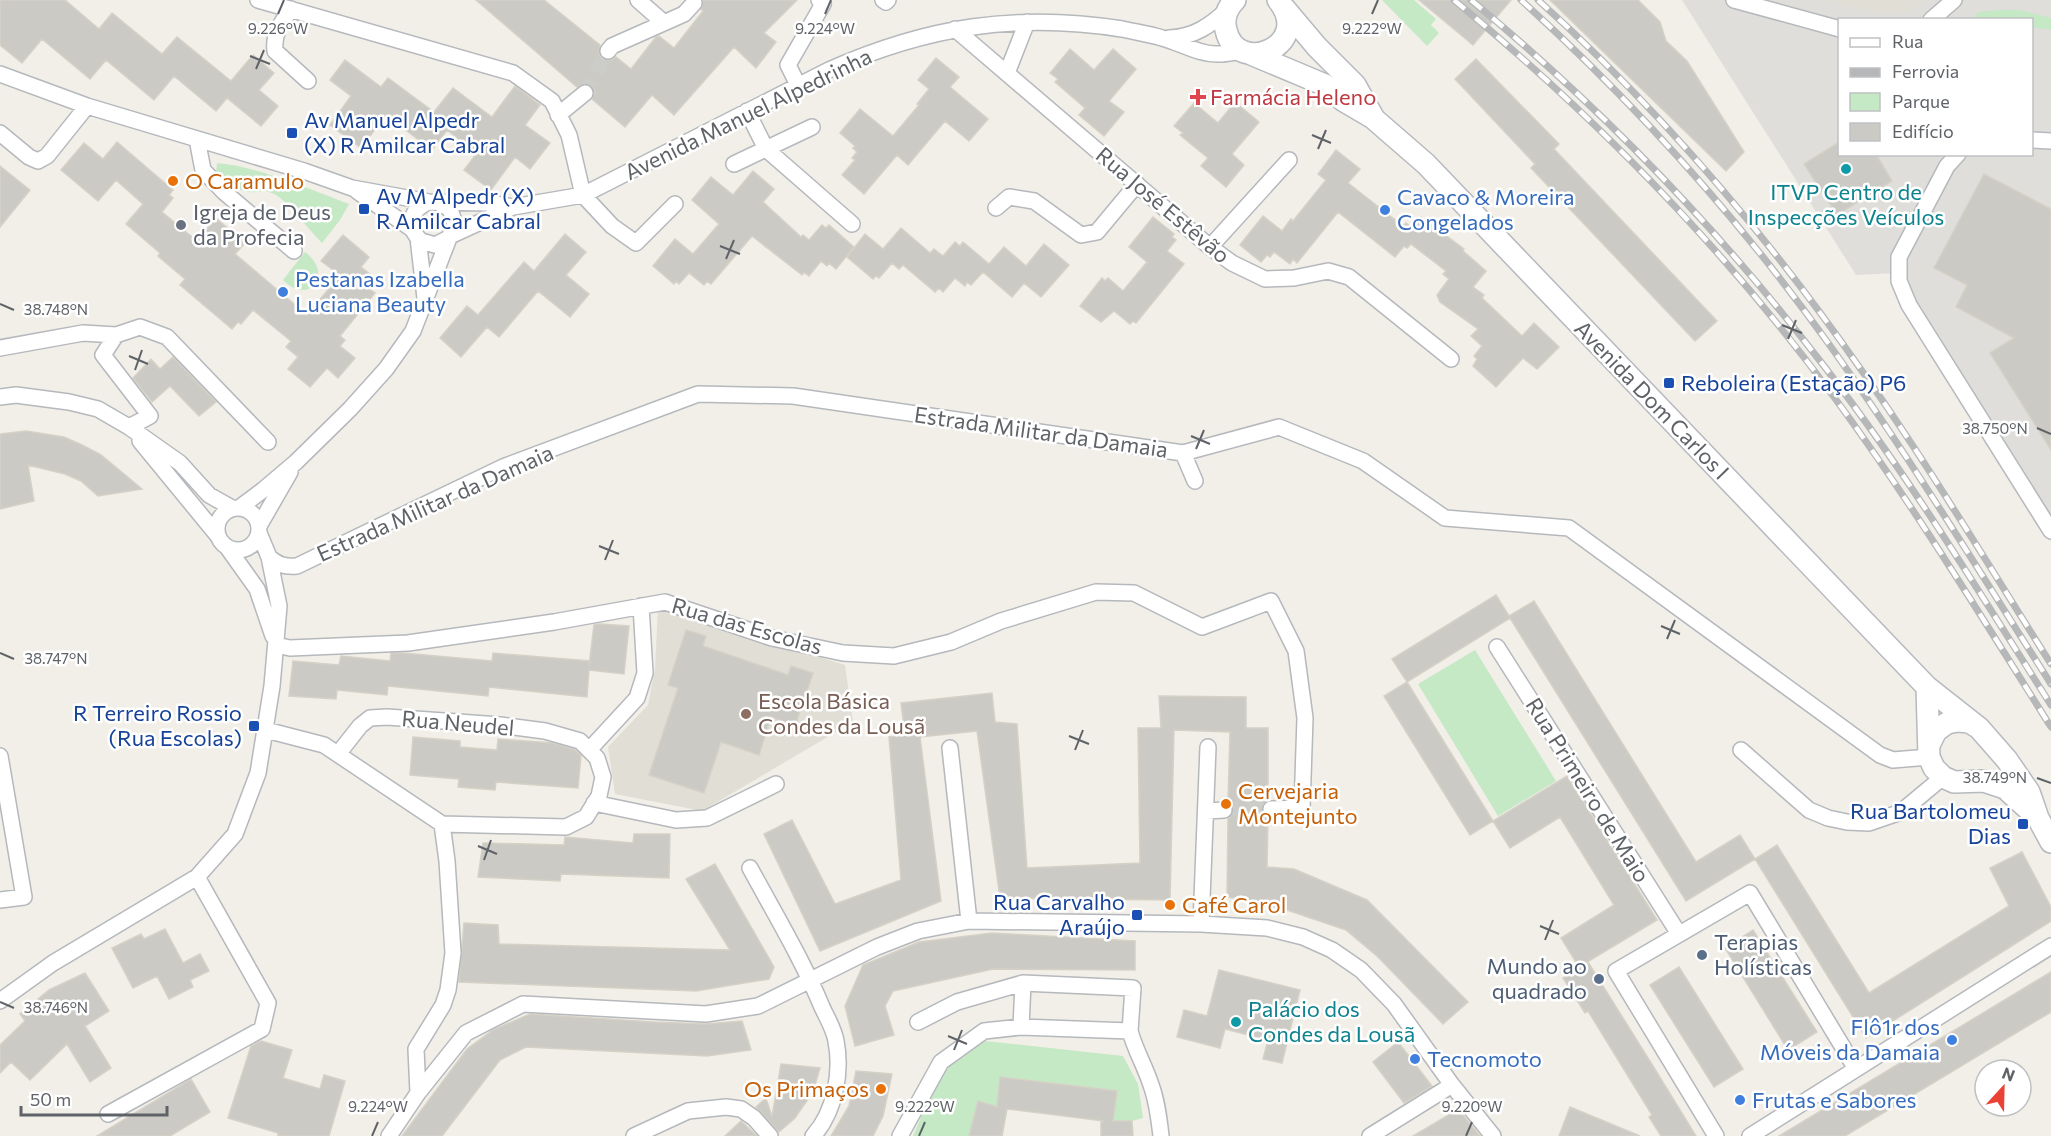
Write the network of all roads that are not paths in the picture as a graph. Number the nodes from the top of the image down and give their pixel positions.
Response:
1 (258, 0) edge
2 (638, 0) edge
3 (883, 0) edge
4 (888, 0) edge
5 (1734, 0) edge
6 (1954, 1) edge
7 (821, 2) edge
8 (694, 3) dead end
9 (1230, 4) edge
10 (1282, 4) edge
11 (284, 5) edge
12 (1933, 18) edge
13 (663, 22) junction
14 (1027, 22) junction
15 (1838, 28) edge
16 (955, 29) junction
17 (1163, 38) junction
18 (608, 51) tunnel mouth
19 (1246, 52) junction
20 (1007, 73) junction
21 (0, 74) edge
22 (308, 81) dead end
23 (798, 85) junction
24 (585, 93) tunnel mouth
25 (87, 106) junction
26 (747, 111) junction
27 (558, 115) junction
28 (1373, 118) junction
29 (812, 127) dead end
30 (0, 133) edge
31 (197, 140) junction
32 (2033, 140) edge
33 (2051, 141) edge
34 (766, 149) junction
35 (1957, 156) edge
36 (1289, 160) dead end
37 (734, 164) dead end
38 (1137, 184) junction
39 (352, 188) junction
40 (583, 195) junction
41 (432, 201) junction
42 (675, 204) dead end
43 (513, 207) junction
44 (996, 208) dead end
45 (852, 224) dead end
46 (415, 234) junction
47 (450, 237) junction
48 (1210, 247) junction
49 (294, 251) dead end
50 (425, 298) junction
51 (116, 335) junction
52 (0, 348) edge
53 (1451, 359) dead end
54 (0, 397) edge
55 (129, 427) junction
56 (268, 442) dead end
57 (1183, 453) junction
58 (296, 462) junction
59 (1195, 481) dead end
60 (236, 508) junction
61 (259, 530) junction
62 (2051, 531) edge
63 (222, 542) junction
64 (269, 557) junction
65 (640, 606) junction
66 (276, 645) junction
67 (1497, 647) dead end
68 (1927, 687) junction
69 (266, 730) junction
70 (1983, 732) junction
71 (950, 747) dead end
72 (1208, 747) dead end
73 (589, 750) junction
74 (1741, 750) dead end
75 (1929, 750) junction
76 (338, 754) junction
77 (0, 756) edge
78 (1943, 777) junction
79 (1966, 781) junction
80 (776, 784) dead end
81 (594, 803) junction
82 (1272, 809) tunnel mouth
83 (1224, 810) tunnel mouth
84 (1206, 811) junction
85 (2038, 818) junction
86 (442, 824) junction
87 (7, 840) edge
88 (2051, 842) edge
89 (750, 868) dead end
90 (197, 877) junction
91 (0, 900) edge
92 (969, 921) junction
93 (1201, 924) junction
94 (1679, 934) junction
95 (2051, 946) edge
96 (811, 981) junction
97 (1023, 983) junction
98 (0, 1001) edge
99 (918, 1022) dead end
100 (1021, 1027) junction
101 (1130, 1032) junction
102 (1857, 1069) junction
103 (1452, 1084) junction
104 (418, 1092) junction
105 (108, 1114) dead end
106 (389, 1136) edge
107 (634, 1136) edge
108 (770, 1136) edge
109 (813, 1136) edge
110 (900, 1136) edge
111 (1161, 1136) edge
112 (1370, 1136) edge
113 (1493, 1136) edge
114 (1716, 1136) edge
115 (1750, 1136) edge

1 - 11 street
2 - 13 street
3 - 4 street
5 - 15 street
6 - 12 street
7 - 23 street
8 - 13 street
9 - 17 street, Avenida Manuel Alpedrinha
9 - 19 street
10 - 19 street
10 - 28 street, Avenida Dom Carlos I
11 - 22 street
11 - 27 street
13 - 18 street
14 - 16 street, Avenida Manuel Alpedrinha
14 - 17 street, Avenida Manuel Alpedrinha
14 - 20 street
16 - 20 street, Rua José Estêvão
16 - 23 street, Avenida Manuel Alpedrinha
17 - 19 street, Avenida Manuel Alpedrinha
19 - 28 street, Avenida Dom Carlos I
20 - 38 street, Rua José Estêvão
21 - 25 street, Avenida Manuel Alpedrinha
23 - 26 street, Avenida Manuel Alpedrinha
24 - 27 street
25 - 30 street
25 - 31 street, Avenida Manuel Alpedrinha
26 - 34 street
26 - 40 street, Avenida Manuel Alpedrinha
27 - 40 street
28 - 68 street, Avenida Dom Carlos I
29 - 34 street
31 - 39 street, Avenida Manuel Alpedrinha
31 - 49 street
32 - 33 street
34 - 37 street
34 - 45 street
35 - 62 street
36 - 48 street
38 - 44 street
38 - 48 street, Rua José Estêvão
39 - 41 street, Avenida Manuel Alpedrinha
39 - 46 street, Avenida Manuel Alpedrinha
40 - 42 street
40 - 43 street, Avenida Manuel Alpedrinha
41 - 43 street, Avenida Manuel Alpedrinha
41 - 46 street
41 - 47 street
43 - 47 street, Avenida Manuel Alpedrinha
46 - 47 street, Avenida Manuel Alpedrinha
46 - 50 street
47 - 50 street
48 - 53 street, Rua José Estêvão
50 - 58 street
51 - 52 street
51 - 55 street
51 - 56 street
54 - 55 street
55 - 60 street
55 - 63 street
57 - 59 street
57 - 64 street, Estrada Militar da Damaia
57 - 75 street, Estrada Militar da Damaia
58 - 60 street
58 - 61 street
60 - 61 street
60 - 63 street
61 - 63 street
61 - 64 street
63 - 66 street
64 - 66 street
65 - 66 street, Rua das Escolas
65 - 73 street
65 - 82 street, Rua das Escolas
66 - 69 street
67 - 94 street, Rua Primeiro de Maio
68 - 70 street, Avenida Dom Carlos I
68 - 75 street
69 - 76 street
69 - 90 street
70 - 75 street
70 - 79 street
70 - 85 street
71 - 92 street
72 - 84 street
73 - 76 street, Rua Neudel
73 - 81 street
74 - 78 street
75 - 78 street
76 - 86 street
77 - 87 street
78 - 79 street
79 - 85 street
80 - 81 street
81 - 86 street
83 - 84 street
84 - 93 street
85 - 88 street
86 - 104 street
87 - 91 street
89 - 96 street
90 - 98 street
90 - 105 street
92 - 93 street
92 - 96 street
93 - 103 street
94 - 102 street
94 - 114 street
95 - 102 street
96 - 104 street
96 - 109 street
97 - 99 street
97 - 100 street
97 - 101 street
100 - 101 street
100 - 110 street
101 - 111 street
102 - 115 street
103 - 112 street
103 - 113 street
104 - 106 street
107 - 108 street

